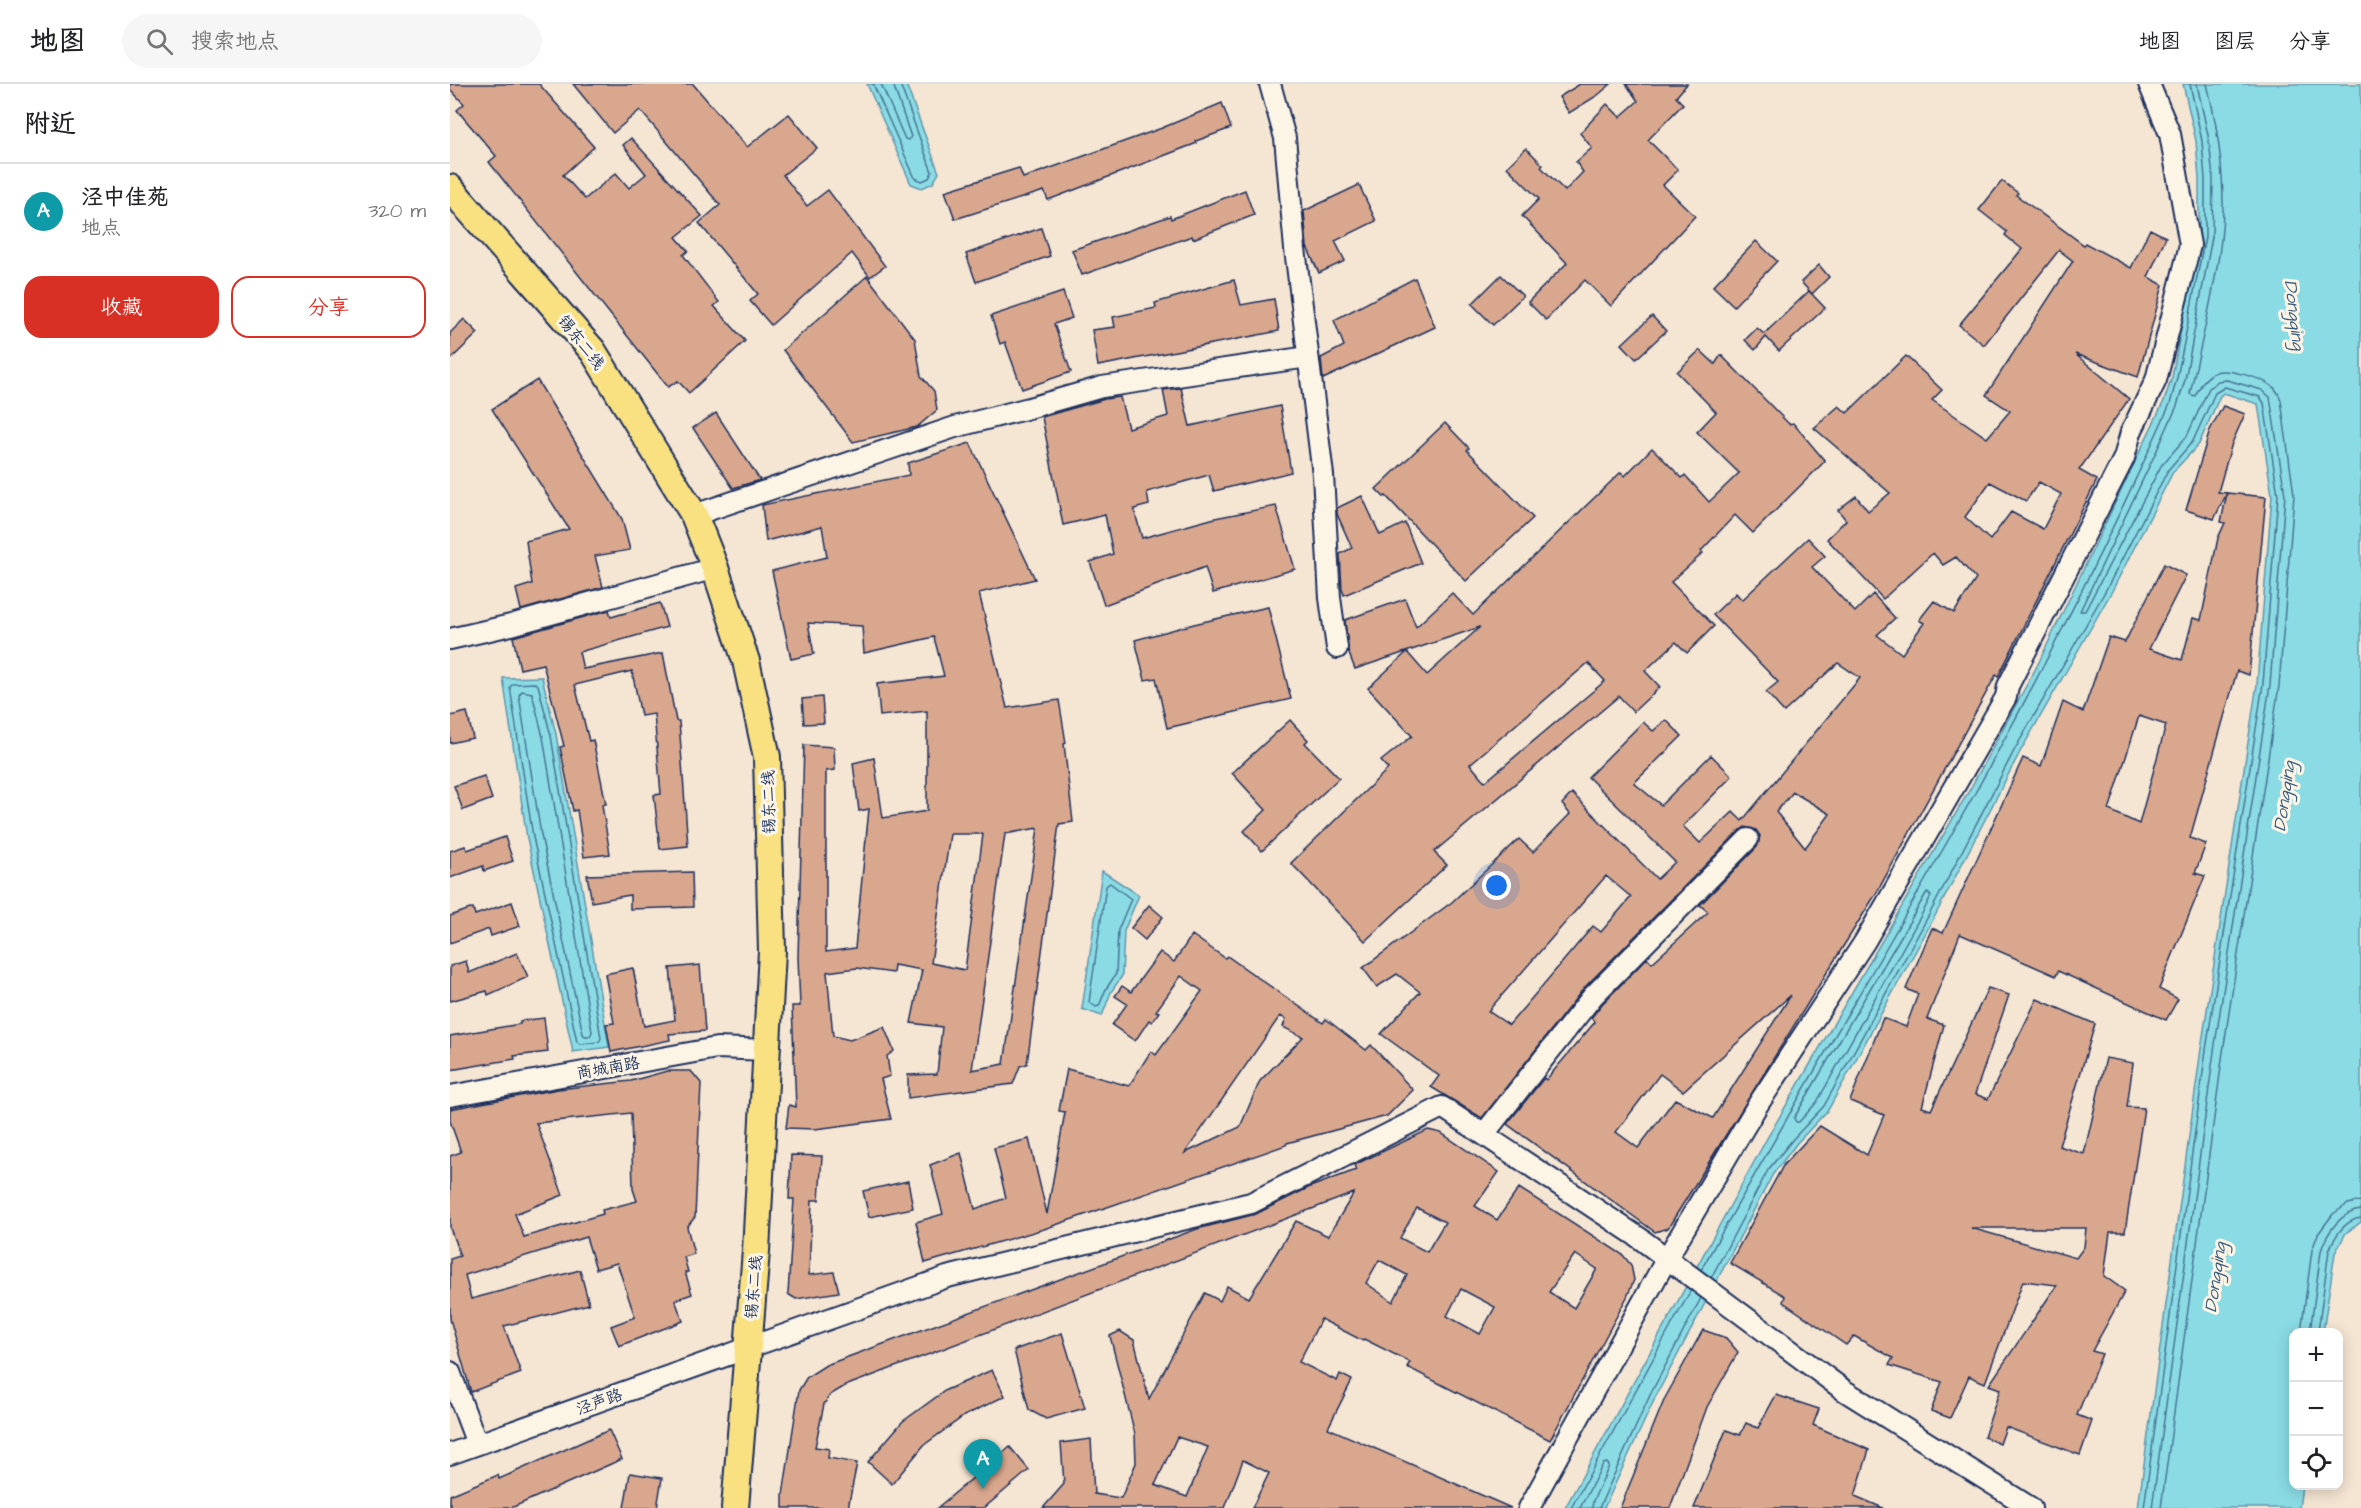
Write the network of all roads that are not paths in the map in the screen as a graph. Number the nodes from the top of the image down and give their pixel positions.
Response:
1 (1270, 84) edge
2 (2149, 84) edge
3 (450, 188) edge
4 (1308, 357) junction
5 (694, 514) junction
6 (715, 568) junction
7 (450, 639) edge
8 (1337, 648) dead end
9 (1748, 839) dead end
10 (767, 1050) junction
11 (450, 1096) edge
12 (1484, 1134) junction
13 (1667, 1258) junction
14 (748, 1348) junction
15 (450, 1372) edge
16 (477, 1444) junction
17 (450, 1454) edge
18 (2027, 1507) edge
19 (735, 1508) edge
20 (1529, 1508) edge

1 - 4 street
2 - 13 street
3 - 5 main road, 锡东二线
4 - 5 street
4 - 8 street
5 - 6 main road, 锡东二线
6 - 7 street
6 - 10 main road, 锡东二线
9 - 12 street
10 - 11 street, 商城南路
10 - 14 main road, 锡东二线
12 - 13 street
12 - 14 street, 泾声路
13 - 18 street
13 - 20 street
14 - 16 street, 泾声路
14 - 19 main road, 锡东二线
15 - 16 street
16 - 17 street, 泾声路

